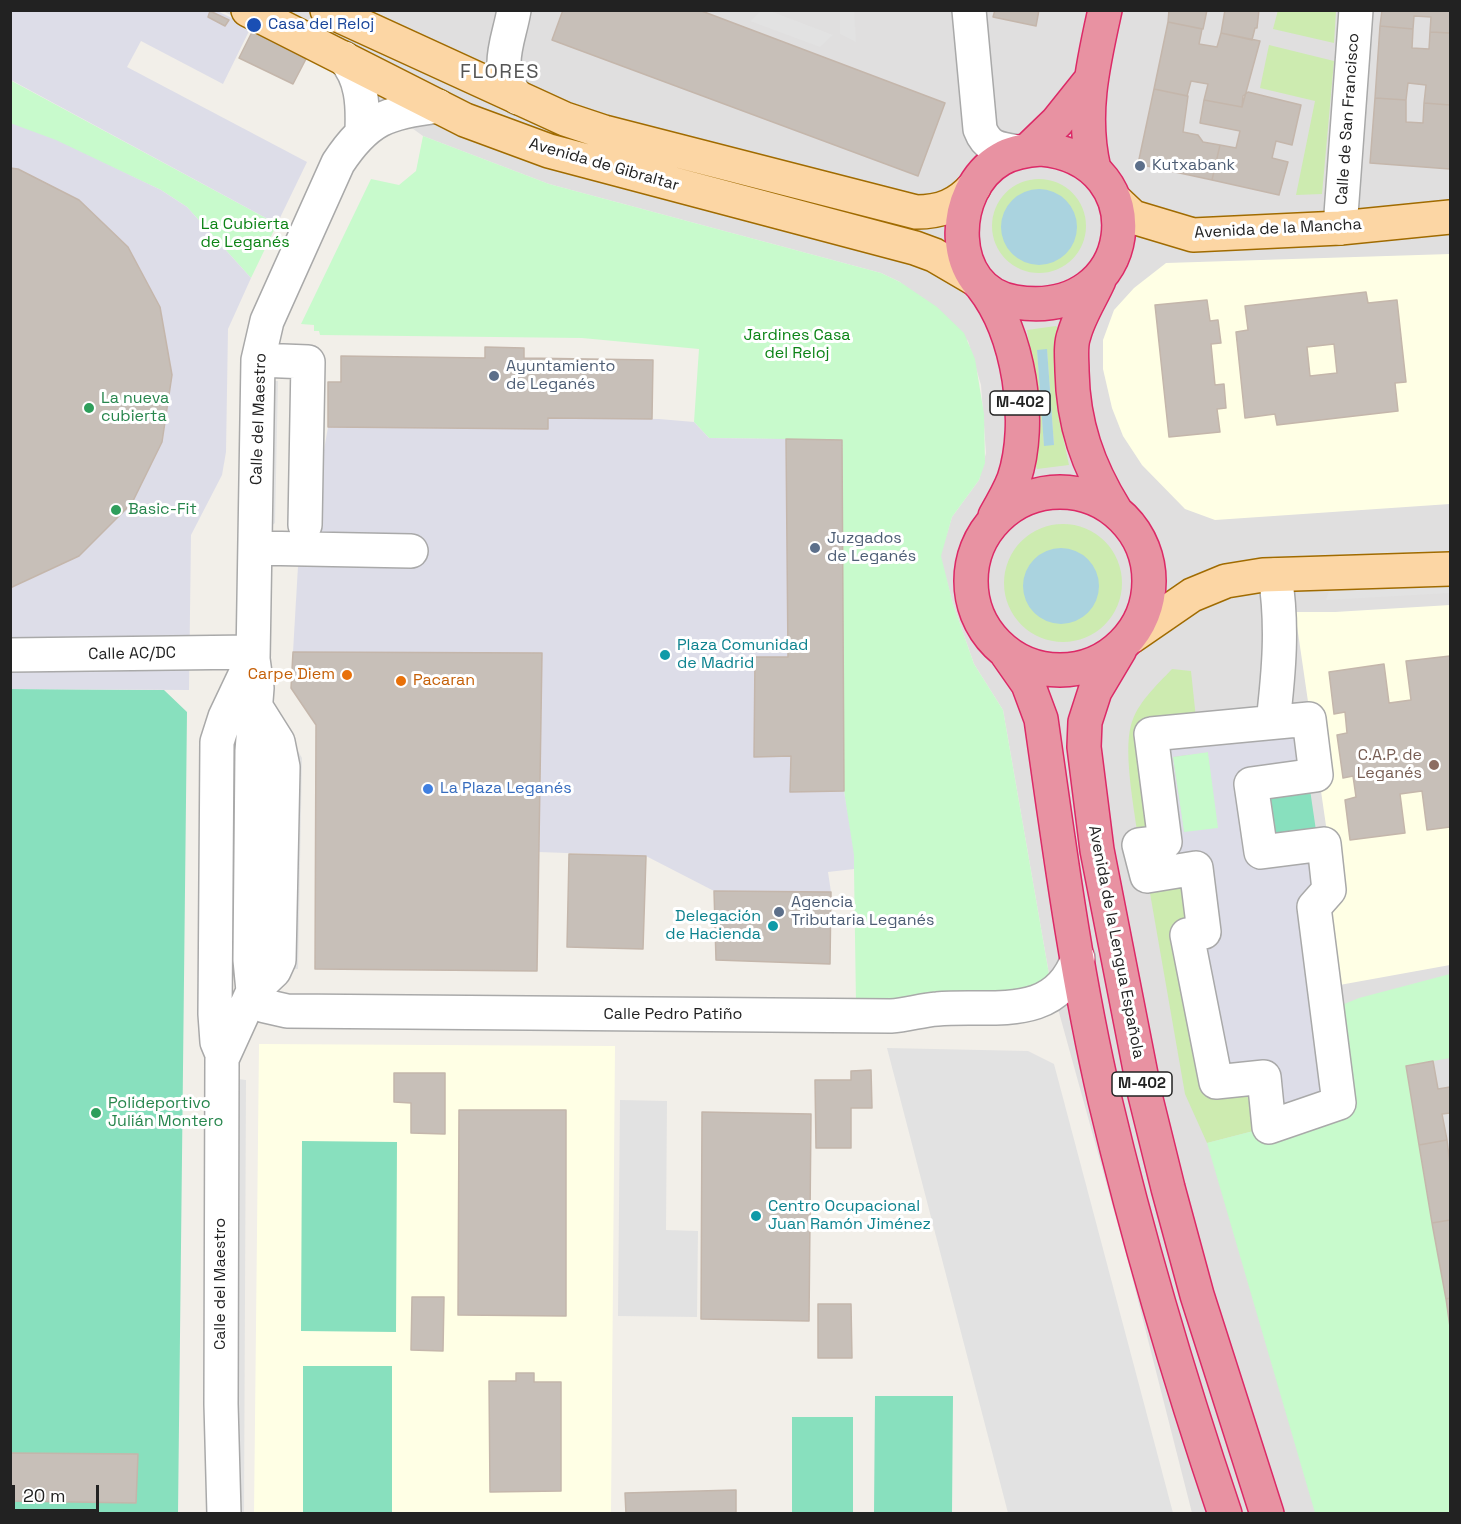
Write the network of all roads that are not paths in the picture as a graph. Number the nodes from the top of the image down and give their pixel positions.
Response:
1 (248, 10) edge
2 (327, 10) edge
3 (514, 10) edge
4 (969, 10) edge
5 (1105, 10) edge
6 (1356, 10) edge
7 (344, 58) junction
8 (1089, 82) junction
9 (518, 98) junction
10 (438, 106) junction
11 (362, 130) junction
12 (1023, 151) junction
13 (1094, 170) junction
14 (974, 187) junction
15 (1115, 200) junction
16 (1450, 217) edge
17 (1340, 228) junction
18 (1100, 280) junction
19 (979, 282) junction
20 (258, 360) junction
21 (1116, 511) junction
22 (991, 523) junction
23 (305, 525) dead end
24 (255, 548) junction
25 (411, 551) dead end
26 (1450, 569) edge
27 (1275, 575) junction
28 (1125, 643) junction
29 (1007, 654) junction
30 (10, 655) edge
31 (253, 655) junction
32 (1273, 722) junction
33 (1078, 958) junction
34 (253, 991) junction
35 (222, 1054) junction
36 (224, 1514) edge
37 (1225, 1514) edge
38 (1268, 1514) edge

1 - 7 main road, Avenida de Gibraltar
2 - 9 main road, Avenida de Gibraltar
3 - 9 street
4 - 12 street
5 - 8 highway
6 - 17 street, Calle de San Francisco
7 - 10 main road, Avenida de Gibraltar
7 - 11 street
8 - 12 highway
8 - 13 highway
9 - 14 main road, Avenida de Gibraltar
10 - 11 street, Calle del Maestro
10 - 19 main road, Avenida de Gibraltar
11 - 20 street, Calle del Maestro
12 - 13 highway
12 - 14 highway
13 - 15 highway
14 - 19 highway
15 - 17 main road, Avenida de la Mancha
15 - 18 highway
16 - 17 main road, Avenida de la Mancha
18 - 19 highway
18 - 21 highway, M-402
19 - 22 highway, M-402
20 - 23 street
20 - 24 street, Calle del Maestro
21 - 22 highway, M-402
21 - 28 highway, M-402
22 - 29 highway, M-402
24 - 25 street
24 - 31 street, Calle del Maestro
26 - 27 main road
27 - 28 main road
27 - 32 street
28 - 29 highway, M-402
28 - 38 highway, Avenida de la Lengua Española / M-402
29 - 33 highway, M-402
30 - 31 street, Calle AC/DC
31 - 34 street, Calle del Maestro
31 - 35 street, Calle del Maestro
32 - 32 street
33 - 34 street, Calle Pedro Patiño
33 - 37 highway, M-402
34 - 35 street, Calle del Maestro
35 - 36 street, Calle del Maestro

